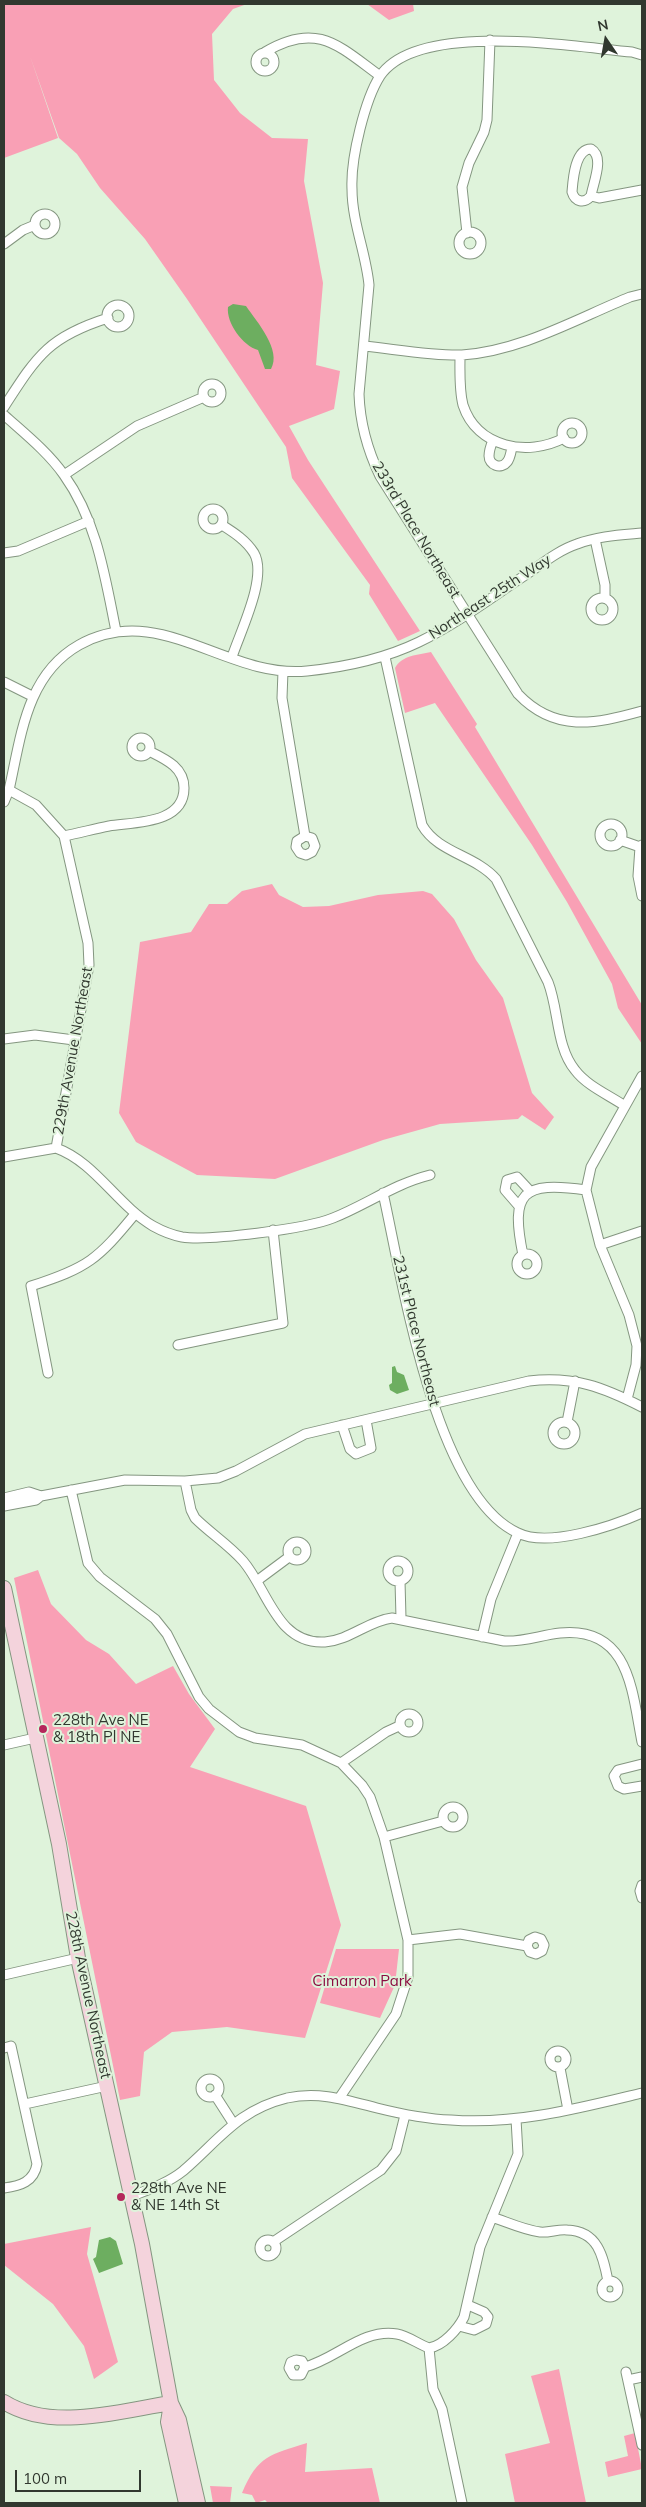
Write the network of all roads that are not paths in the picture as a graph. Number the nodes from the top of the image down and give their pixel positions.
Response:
1 (490, 40) junction
2 (265, 52) dead end
3 (642, 54) edge
4 (380, 76) junction
5 (642, 190) edge
6 (591, 196) junction
7 (35, 225) dead end
8 (467, 232) dead end
9 (4, 244) edge
10 (642, 294) edge
11 (108, 318) dead end
12 (364, 346) junction
13 (460, 355) junction
14 (204, 397) dead end
15 (4, 407) edge
16 (4, 415) edge
17 (564, 438) dead end
18 (493, 440) junction
19 (512, 447) junction
20 (64, 475) junction
21 (89, 522) junction
22 (222, 525) dead end
23 (642, 533) edge
24 (595, 539) junction
25 (4, 553) edge
26 (605, 598) dead end
27 (468, 614) junction
28 (116, 631) junction
29 (232, 657) junction
30 (385, 657) junction
31 (283, 671) junction
32 (4, 682) edge
33 (32, 696) junction
34 (642, 711) edge
35 (149, 751) dead end
36 (9, 790) junction
37 (4, 802) edge
38 (64, 836) junction
39 (305, 836) dead end
40 (620, 840) dead end
41 (641, 846) edge
42 (642, 896) edge
43 (4, 1039) edge
44 (74, 1040) junction
45 (642, 1076) edge
46 (625, 1106) junction
47 (56, 1148) junction
48 (4, 1157) edge
49 (430, 1175) dead end
50 (586, 1190) junction
51 (530, 1191) junction
52 (383, 1193) junction
53 (518, 1205) junction
54 (135, 1214) junction
55 (273, 1230) junction
56 (642, 1231) edge
57 (600, 1245) junction
58 (523, 1254) dead end
59 (178, 1345) dead end
60 (48, 1373) dead end
61 (575, 1381) junction
62 (627, 1399) junction
63 (432, 1405) junction
64 (642, 1407) edge
65 (366, 1420) junction
66 (567, 1422) dead end
67 (342, 1425) junction
68 (185, 1481) junction
69 (70, 1490) junction
70 (41, 1496) junction
71 (4, 1498) edge
72 (4, 1506) edge
73 (642, 1512) edge
74 (518, 1533) junction
75 (289, 1557) dead end
76 (258, 1580) junction
77 (400, 1581) dead end
78 (4, 1588) edge
79 (401, 1618) junction
80 (482, 1637) junction
81 (400, 1726) dead end
82 (35, 1738) junction
83 (642, 1742) edge
84 (4, 1745) edge
85 (341, 1763) junction
86 (642, 1764) edge
87 (642, 1786) edge
88 (443, 1821) dead end
89 (384, 1837) junction
90 (642, 1885) edge
91 (642, 1898) edge
92 (408, 1940) junction
93 (527, 1946) dead end
94 (78, 1958) junction
95 (4, 1975) edge
96 (7, 2047) edge
97 (560, 2068) dead end
98 (108, 2086) junction
99 (642, 2093) edge
100 (215, 2095) dead end
101 (340, 2097) junction
102 (25, 2104) junction
103 (568, 2110) junction
104 (405, 2115) junction
105 (516, 2119) junction
106 (233, 2123) junction
107 (4, 2188) edge
108 (132, 2196) junction
109 (492, 2216) junction
110 (273, 2242) dead end
111 (608, 2281) dead end
112 (468, 2305) junction
113 (459, 2326) junction
114 (429, 2348) junction
115 (305, 2367) dead end
116 (642, 2377) edge
117 (171, 2403) junction
118 (5, 2405) edge
119 (640, 2428) edge
120 (642, 2445) edge
121 (193, 2482) junction
122 (186, 2503) edge
123 (190, 2503) edge
124 (198, 2503) edge
125 (462, 2503) edge

1 - 3 street
1 - 4 street
1 - 8 street
2 - 4 street
4 - 12 street, 233rd Place Northeast
5 - 6 street
6 - 6 street
7 - 9 street
10 - 13 street
11 - 15 street
12 - 13 street
12 - 27 street, 233rd Place Northeast
13 - 18 street
14 - 20 street
16 - 20 street
17 - 19 street
18 - 19 street
18 - 19 street
20 - 21 street
21 - 25 street
21 - 28 street
22 - 29 street
23 - 24 street, Northeast 25th Way
24 - 26 street
24 - 27 street, Northeast 25th Way
27 - 30 street, Northeast 25th Way
27 - 34 street, 233rd Place Northeast
28 - 29 street, Northeast 25th Way
28 - 33 street, Northeast 25th Way
29 - 31 street, Northeast 25th Way
30 - 31 street, Northeast 25th Way
30 - 46 street
31 - 39 street
32 - 33 street
33 - 36 street, Northeast 25th Way
35 - 38 street
36 - 37 street, Northeast 25th Way
36 - 38 street
38 - 44 street, 229th Avenue Northeast
40 - 41 street
41 - 42 street
43 - 44 street
44 - 47 street, 229th Avenue Northeast
45 - 46 street
46 - 50 street
47 - 48 street
47 - 54 street, 229th Avenue Northeast
49 - 52 street, 229th Avenue Northeast
50 - 51 street
50 - 57 street
51 - 53 street
51 - 53 street
52 - 55 street, 229th Avenue Northeast
52 - 63 street, 231st Place Northeast
53 - 58 street
54 - 55 street, 229th Avenue Northeast
54 - 60 street
55 - 59 street
56 - 57 street
57 - 62 street
61 - 62 street
61 - 63 street
61 - 66 street
62 - 64 street
63 - 65 street
63 - 74 street, 231st Place Northeast
65 - 67 street
65 - 67 street
67 - 68 street
68 - 69 street
68 - 76 street
69 - 70 street
69 - 85 street
70 - 71 street
70 - 72 street
73 - 74 street
74 - 80 street
75 - 76 street
76 - 79 street
77 - 79 street
78 - 82 main road, 228th Avenue Northeast
79 - 80 street
80 - 83 street
81 - 85 street
82 - 84 street
82 - 94 main road, 228th Avenue Northeast
85 - 89 street
86 - 87 street
88 - 89 street
89 - 92 street
90 - 91 street
92 - 93 street
92 - 101 street
94 - 95 street
94 - 98 main road, 228th Avenue Northeast
96 - 102 street
97 - 103 street
98 - 102 street
98 - 108 main road, 228th Avenue Northeast
99 - 103 street
100 - 106 street
101 - 104 street
101 - 106 street
102 - 107 street
103 - 105 street
104 - 105 street
104 - 110 street
105 - 109 street
106 - 108 street
108 - 117 main road, 228th Avenue Northeast
109 - 111 street
109 - 112 street
112 - 113 street
112 - 113 street
113 - 114 street
114 - 115 street
114 - 125 street
116 - 119 street
117 - 118 main road
117 - 121 main road, 228th Avenue Northeast
117 - 122 main road, 228th Avenue Northeast
119 - 120 street
121 - 123 main road
121 - 124 main road, 228th Avenue Northeast

